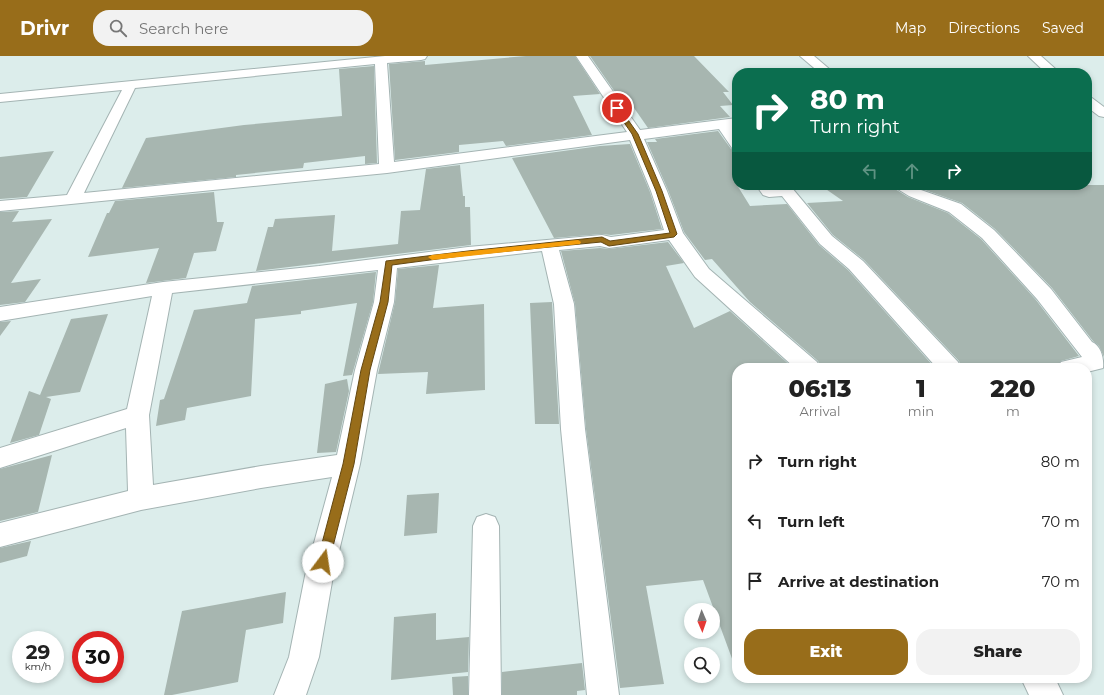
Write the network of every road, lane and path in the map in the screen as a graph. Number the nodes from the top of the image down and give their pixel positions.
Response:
1 (421, 56) edge
2 (582, 56) edge
3 (806, 56) edge
4 (1034, 56) edge
5 (381, 60) junction
6 (822, 68) edge
7 (1048, 68) edge
8 (131, 84) junction
9 (0, 98) edge
10 (1092, 105) edge
11 (1104, 113) edge
12 (730, 123) edge
13 (635, 134) junction
14 (387, 168) junction
15 (768, 190) edge
16 (910, 190) edge
17 (73, 198) junction
18 (0, 206) edge
19 (674, 234) junction
20 (549, 245) junction
21 (388, 263) junction
22 (163, 288) junction
23 (0, 314) edge
24 (803, 363) edge
25 (946, 363) edge
26 (1091, 363) edge
27 (137, 415) junction
28 (0, 458) edge
29 (348, 464) junction
30 (141, 499) junction
31 (486, 526) dead end
32 (0, 534) edge
33 (1041, 683) edge
34 (290, 695) edge
35 (485, 695) edge
36 (602, 695) edge
37 (1047, 695) edge

1 - 5 street
2 - 13 street
3 - 6 street
4 - 7 street
5 - 8 street
5 - 14 street
8 - 9 street
8 - 17 street
10 - 11 street
12 - 13 street
13 - 14 street
13 - 19 street
14 - 17 street
15 - 25 street
16 - 26 street
17 - 18 street
19 - 20 street
19 - 24 street
20 - 21 street
20 - 36 street
21 - 22 street
21 - 29 street
22 - 23 street
22 - 27 street
27 - 28 street
27 - 30 street
29 - 30 street
29 - 34 street
30 - 32 street
31 - 35 street
33 - 37 street

